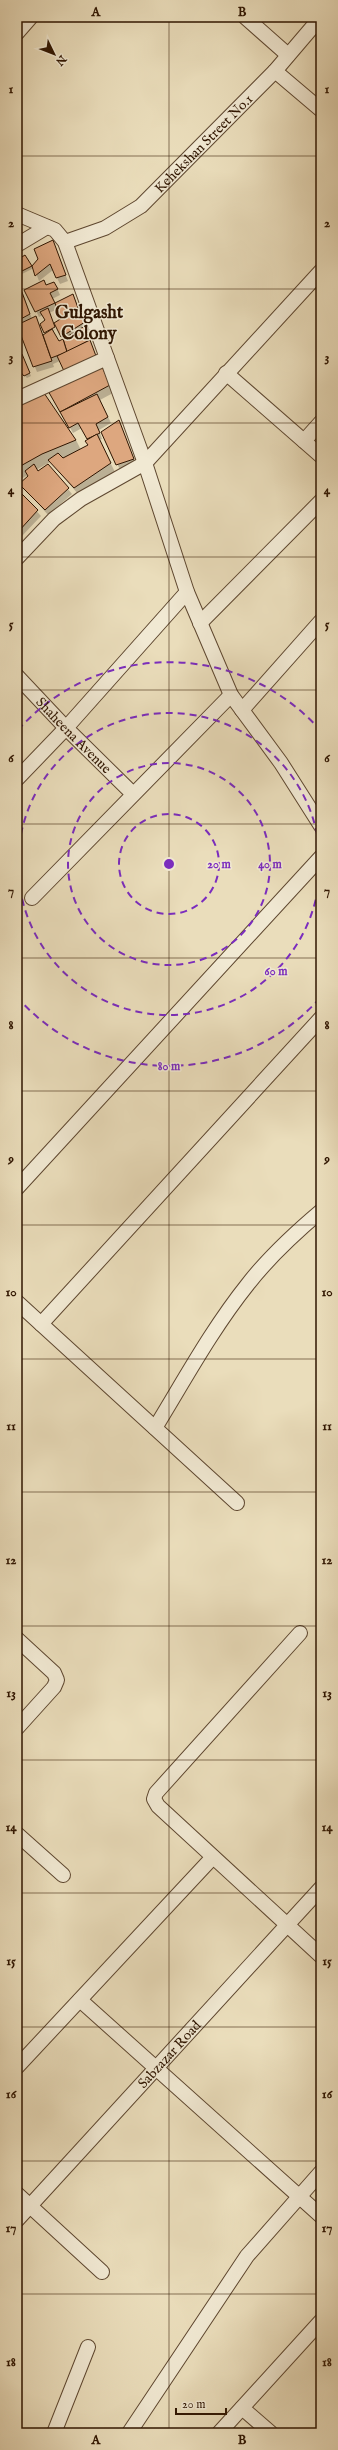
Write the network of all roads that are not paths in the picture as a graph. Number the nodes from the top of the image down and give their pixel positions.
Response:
1 (31, 17) edge
2 (245, 17) edge
3 (321, 17) edge
4 (17, 33) edge
5 (288, 55) junction
6 (275, 71) junction
7 (321, 110) edge
8 (17, 214) edge
9 (47, 228) junction
10 (65, 242) junction
11 (17, 245) edge
12 (321, 271) edge
13 (107, 358) junction
14 (226, 373) junction
15 (17, 399) edge
16 (321, 422) edge
17 (304, 441) junction
18 (321, 456) edge
19 (145, 463) junction
20 (321, 501) edge
21 (17, 558) edge
22 (187, 592) junction
23 (321, 621) edge
24 (200, 623) junction
25 (17, 676) edge
26 (231, 695) junction
27 (242, 710) junction
28 (66, 728) junction
29 (17, 779) edge
30 (132, 794) junction
31 (321, 826) edge
32 (321, 857) edge
33 (32, 898) dead end
34 (321, 1018) edge
35 (17, 1188) edge
36 (321, 1211) edge
37 (17, 1302) edge
38 (40, 1324) junction
39 (155, 1428) junction
40 (237, 1502) dead end
41 (300, 1633) dead end
42 (17, 1639) edge
43 (17, 1728) edge
44 (17, 1834) edge
45 (213, 1857) junction
46 (63, 1875) dead end
47 (321, 1888) edge
48 (287, 1925) junction
49 (321, 1956) edge
50 (80, 2000) junction
51 (17, 2067) edge
52 (156, 2068) junction
53 (321, 2172) edge
54 (17, 2194) edge
55 (299, 2196) junction
56 (30, 2206) junction
57 (321, 2216) edge
58 (17, 2220) edge
59 (102, 2272) dead end
60 (321, 2320) edge
61 (88, 2347) dead end
62 (242, 2408) junction
63 (54, 2433) edge
64 (129, 2433) edge
65 (219, 2433) edge
66 (271, 2433) edge

1 - 4 street
2 - 5 street
3 - 5 street, Kehekshan Street No.1
5 - 6 street, Kehekshan Street No.1
6 - 7 street
6 - 10 street, Kehekshan Street No.1
8 - 9 street
9 - 10 street
9 - 11 street
10 - 13 street
12 - 14 street
13 - 15 street
13 - 19 street
14 - 17 street
14 - 19 street
16 - 17 street
17 - 18 street
19 - 21 street
19 - 22 street
20 - 24 street
22 - 24 street
22 - 28 street
23 - 27 street
24 - 26 street
25 - 28 street, Shaheena Avenue
26 - 27 street
26 - 30 street
27 - 31 street
28 - 29 street
28 - 30 street, Shaheena Avenue
30 - 33 street
32 - 35 street
34 - 38 street
36 - 39 street
37 - 38 street
38 - 39 street
39 - 40 street
41 - 45 street
42 - 43 street
44 - 46 street
45 - 48 street
45 - 50 street
47 - 48 street, Sabzazar Road
48 - 49 street
48 - 52 street, Sabzazar Road
50 - 51 street
50 - 52 street
52 - 55 street
52 - 56 street, Sabzazar Road
53 - 55 street
54 - 56 street
55 - 57 street
55 - 64 street
56 - 58 street, Sabzazar Road
56 - 59 street
60 - 62 street
61 - 63 street
62 - 65 street
62 - 66 street

